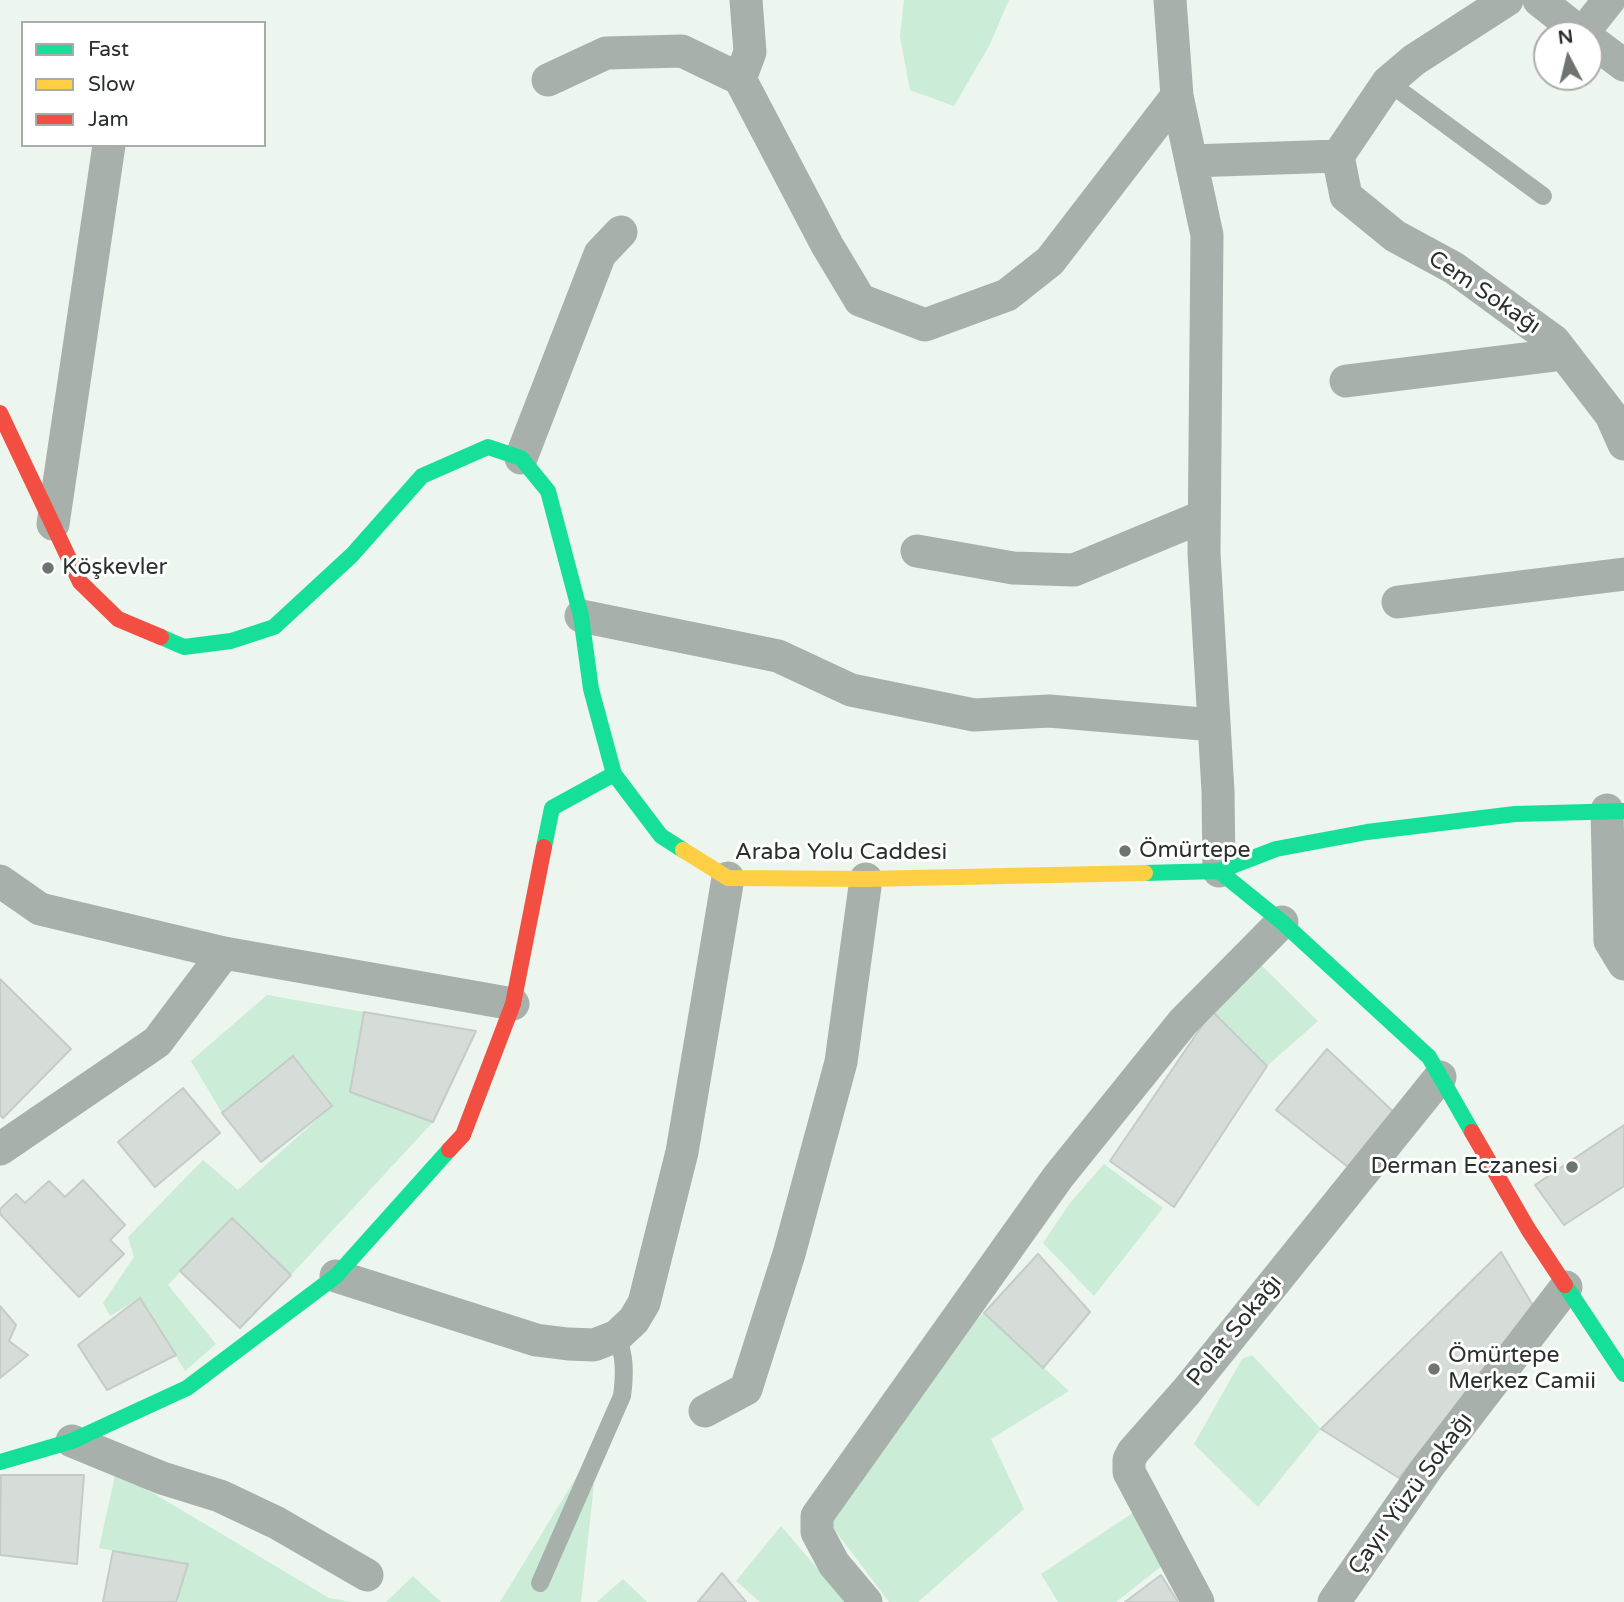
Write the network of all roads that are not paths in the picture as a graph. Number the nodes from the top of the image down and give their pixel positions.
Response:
1 (746, 0) edge
2 (1170, 0) edge
3 (1507, 0) edge
4 (1539, 0) edge
5 (1609, 0) edge
6 (1565, 21) edge
7 (1593, 21) edge
8 (1603, 49) edge
9 (1624, 65) edge
10 (740, 79) junction
11 (548, 80) dead end
12 (1388, 82) junction
13 (1177, 96) junction
14 (109, 147) edge
15 (1338, 156) junction
16 (1191, 161) junction
17 (1543, 196) dead end
18 (621, 232) dead end
19 (1564, 354) junction
20 (1346, 381) dead end
21 (0, 413) edge
22 (1624, 444) edge
23 (521, 457) junction
24 (1204, 516) junction
25 (53, 524) junction
26 (917, 551) dead end
27 (1624, 574) edge
28 (1398, 602) dead end
29 (582, 616) junction
30 (1214, 724) junction
31 (614, 774) junction
32 (1615, 811) edge
33 (1219, 872) junction
34 (728, 878) junction
35 (866, 879) junction
36 (0, 881) edge
37 (1282, 922) junction
38 (224, 953) junction
39 (1624, 964) edge
40 (513, 1004) junction
41 (1440, 1077) junction
42 (0, 1149) edge
43 (336, 1276) junction
44 (1566, 1287) junction
45 (617, 1336) junction
46 (1624, 1374) edge
47 (705, 1411) dead end
48 (72, 1441) junction
49 (0, 1462) edge
50 (367, 1575) dead end
51 (540, 1583) dead end
52 (866, 1602) edge
53 (1198, 1602) edge
54 (1334, 1602) edge

1 - 10 street
2 - 13 street
3 - 12 street
4 - 6 street
5 - 7 street
8 - 9 street
10 - 11 street
10 - 13 street
12 - 15 street
12 - 17 lane
13 - 16 street
14 - 25 street
15 - 16 street
15 - 19 street, Cem Sokağı
16 - 24 street
18 - 23 street
19 - 20 street
19 - 22 street, Cem Sokağı
21 - 25 street
23 - 25 street
23 - 29 street, Araba Yolu Caddesi
24 - 26 street
24 - 30 street
27 - 28 street
29 - 30 street
29 - 31 street, Araba Yolu Caddesi
30 - 33 street
31 - 34 street, Araba Yolu Caddesi
31 - 40 street
32 - 33 street
32 - 39 street
33 - 35 street, Araba Yolu Caddesi
33 - 37 street
34 - 35 street, Araba Yolu Caddesi
34 - 45 street
35 - 47 street
36 - 38 street
37 - 41 street
37 - 52 street
38 - 40 street
38 - 42 street
40 - 43 street
41 - 44 street
41 - 53 street, Polat Sokağı
43 - 45 street
43 - 48 street
44 - 46 street
44 - 54 street, Çayır Yüzü Sokağı
45 - 51 lane
48 - 49 street
48 - 50 street

